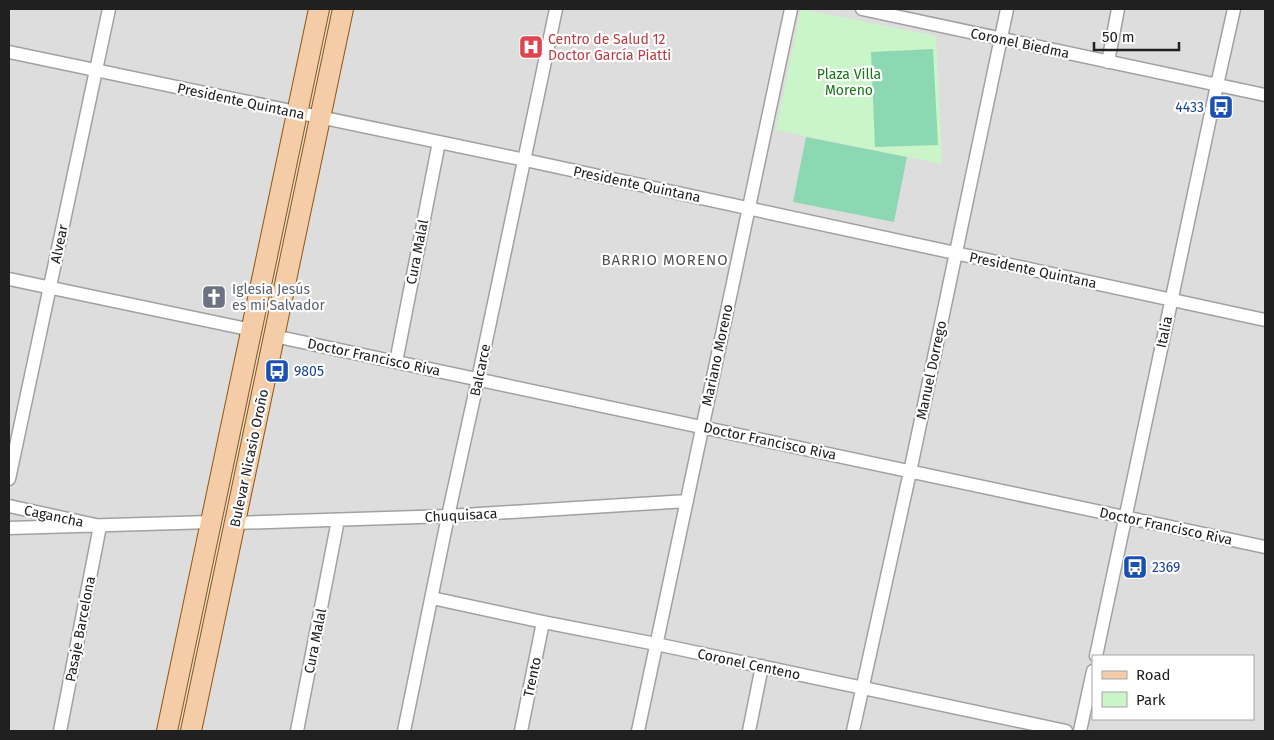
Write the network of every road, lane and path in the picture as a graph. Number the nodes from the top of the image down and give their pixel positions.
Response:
1 (109, 9) edge
2 (319, 9) edge
3 (343, 9) edge
4 (556, 9) edge
5 (791, 9) edge
6 (862, 9) edge
7 (1007, 9) edge
8 (1118, 9) edge
9 (1234, 9) edge
10 (1001, 38) junction
11 (9, 52) edge
12 (1108, 62) junction
13 (96, 70) junction
14 (1217, 85) junction
15 (1265, 95) edge
16 (298, 113) junction
17 (320, 117) junction
18 (439, 142) junction
19 (525, 160) junction
20 (749, 208) junction
21 (955, 253) junction
22 (9, 279) edge
23 (50, 288) junction
24 (1171, 299) junction
25 (1265, 320) edge
26 (252, 330) junction
27 (274, 336) junction
28 (396, 362) junction
29 (478, 379) junction
30 (702, 426) junction
31 (910, 472) junction
32 (9, 479) edge
33 (687, 501) junction
34 (9, 506) edge
35 (448, 516) junction
36 (1126, 518) junction
37 (338, 520) junction
38 (211, 522) junction
39 (236, 523) junction
40 (100, 526) junction
41 (9, 528) edge
42 (1265, 547) edge
43 (432, 598) junction
44 (544, 622) junction
45 (656, 644) junction
46 (1096, 655) edge
47 (762, 666) junction
48 (1092, 676) edge
49 (863, 688) junction
50 (60, 731) edge
51 (167, 731) edge
52 (191, 731) edge
53 (297, 731) edge
54 (404, 731) edge
55 (521, 731) edge
56 (638, 731) edge
57 (749, 731) edge
58 (853, 731) edge
59 (1066, 731) edge
60 (1080, 731) edge

1 - 13 street, Alvear
2 - 16 main road, Bulevar Nicasio Oroño
3 - 17 main road, Bulevar Nicasio Oroño
4 - 19 street, Balcarce
5 - 20 street, Mariano Moreno
6 - 10 street, Coronel Biedma
7 - 10 street, Manuel Dorrego
8 - 12 street
9 - 14 street, Italia
10 - 12 street, Coronel Biedma
10 - 21 street, Manuel Dorrego
11 - 13 street, Presidente Quintana
12 - 14 street, Coronel Biedma
13 - 16 street, Presidente Quintana
13 - 23 street, Alvear
14 - 15 street, Coronel Biedma
14 - 24 street, Italia
16 - 17 street, Presidente Quintana
16 - 26 main road, Bulevar Nicasio Oroño
17 - 18 street, Presidente Quintana
17 - 27 main road, Bulevar Nicasio Oroño
18 - 19 street, Presidente Quintana
18 - 28 street, Cura Malal
19 - 20 street, Presidente Quintana
19 - 29 street, Balcarce
20 - 21 street, Presidente Quintana
20 - 30 street, Mariano Moreno
21 - 24 street, Presidente Quintana
21 - 31 street, Manuel Dorrego
22 - 23 street
23 - 26 street
23 - 32 street, Alvear
24 - 25 street, Presidente Quintana
24 - 36 street, Italia
26 - 38 main road, Bulevar Nicasio Oroño
27 - 28 street, Doctor Francisco Riva
27 - 39 main road, Bulevar Nicasio Oroño
28 - 29 street, Doctor Francisco Riva
29 - 30 street, Doctor Francisco Riva
29 - 35 street, Balcarce
30 - 31 street, Doctor Francisco Riva
30 - 33 street, Mariano Moreno
31 - 36 street, Doctor Francisco Riva
31 - 49 street, Manuel Dorrego
33 - 35 street, Chuquisaca
33 - 45 street, Mariano Moreno
34 - 40 street, Cagancha
35 - 37 street, Chuquisaca
35 - 43 street, Balcarce
36 - 42 street, Doctor Francisco Riva
36 - 46 street, Italia
37 - 39 street, Chuquisaca
37 - 53 street, Cura Malal
38 - 40 street
38 - 51 main road, Bulevar Nicasio Oroño
39 - 52 main road, Bulevar Nicasio Oroño
40 - 41 street
40 - 50 street, Pasaje Barcelona
43 - 44 street, Coronel Centeno
43 - 54 street, Balcarce
44 - 45 street, Coronel Centeno
44 - 55 street, Trento
45 - 47 street, Coronel Centeno
45 - 56 street, Mariano Moreno
47 - 49 street, Coronel Centeno
47 - 57 street
48 - 60 street
49 - 58 street, Manuel Dorrego
49 - 59 street, Coronel Centeno

